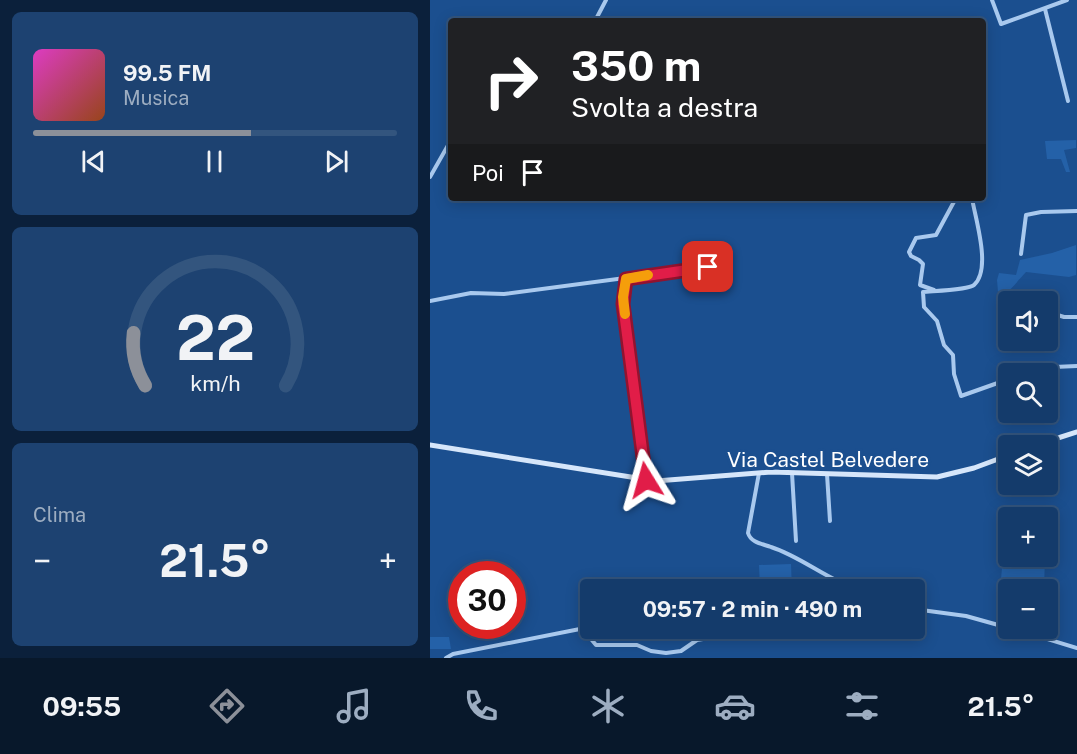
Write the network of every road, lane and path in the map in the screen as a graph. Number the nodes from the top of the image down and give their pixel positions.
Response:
1 (606, 0) edge
2 (992, 0) edge
3 (1067, 0) edge
4 (1045, 9) junction
5 (597, 18) edge
6 (1068, 101) dead end
7 (448, 145) edge
8 (430, 177) edge
9 (954, 201) edge
10 (973, 201) edge
11 (1076, 211) edge
12 (1021, 254) dead end
13 (708, 267) dead end
14 (626, 279) junction
15 (934, 290) junction
16 (430, 301) edge
17 (1058, 315) edge
18 (1076, 317) edge
19 (1076, 366) edge
20 (1058, 367) edge
21 (998, 383) edge
22 (1076, 432) edge
23 (1058, 438) edge
24 (430, 445) edge
25 (998, 459) edge
26 (759, 473) junction
27 (792, 473) junction
28 (827, 474) junction
29 (646, 480) junction
30 (830, 521) dead end
31 (796, 541) dead end
32 (834, 579) edge
33 (925, 610) edge
34 (998, 625) edge
35 (580, 629) edge
36 (591, 639) edge
37 (703, 639) edge
38 (1046, 639) edge
39 (1076, 648) edge
40 (446, 658) edge

1 - 5 street
2 - 4 street
3 - 4 street
4 - 6 street
7 - 8 street
9 - 15 street
10 - 15 street
11 - 12 street
13 - 14 street
14 - 16 street
14 - 29 street
15 - 21 street
17 - 18 street
19 - 20 street
22 - 23 street
24 - 29 street, Via Castel Belvedere
25 - 28 street, Via Castel Belvedere
26 - 27 street, Via Castel Belvedere
26 - 29 street, Via Castel Belvedere
26 - 32 street
27 - 28 street, Via Castel Belvedere
27 - 31 street
28 - 30 street
33 - 34 street
35 - 40 street
36 - 37 street
38 - 39 street

